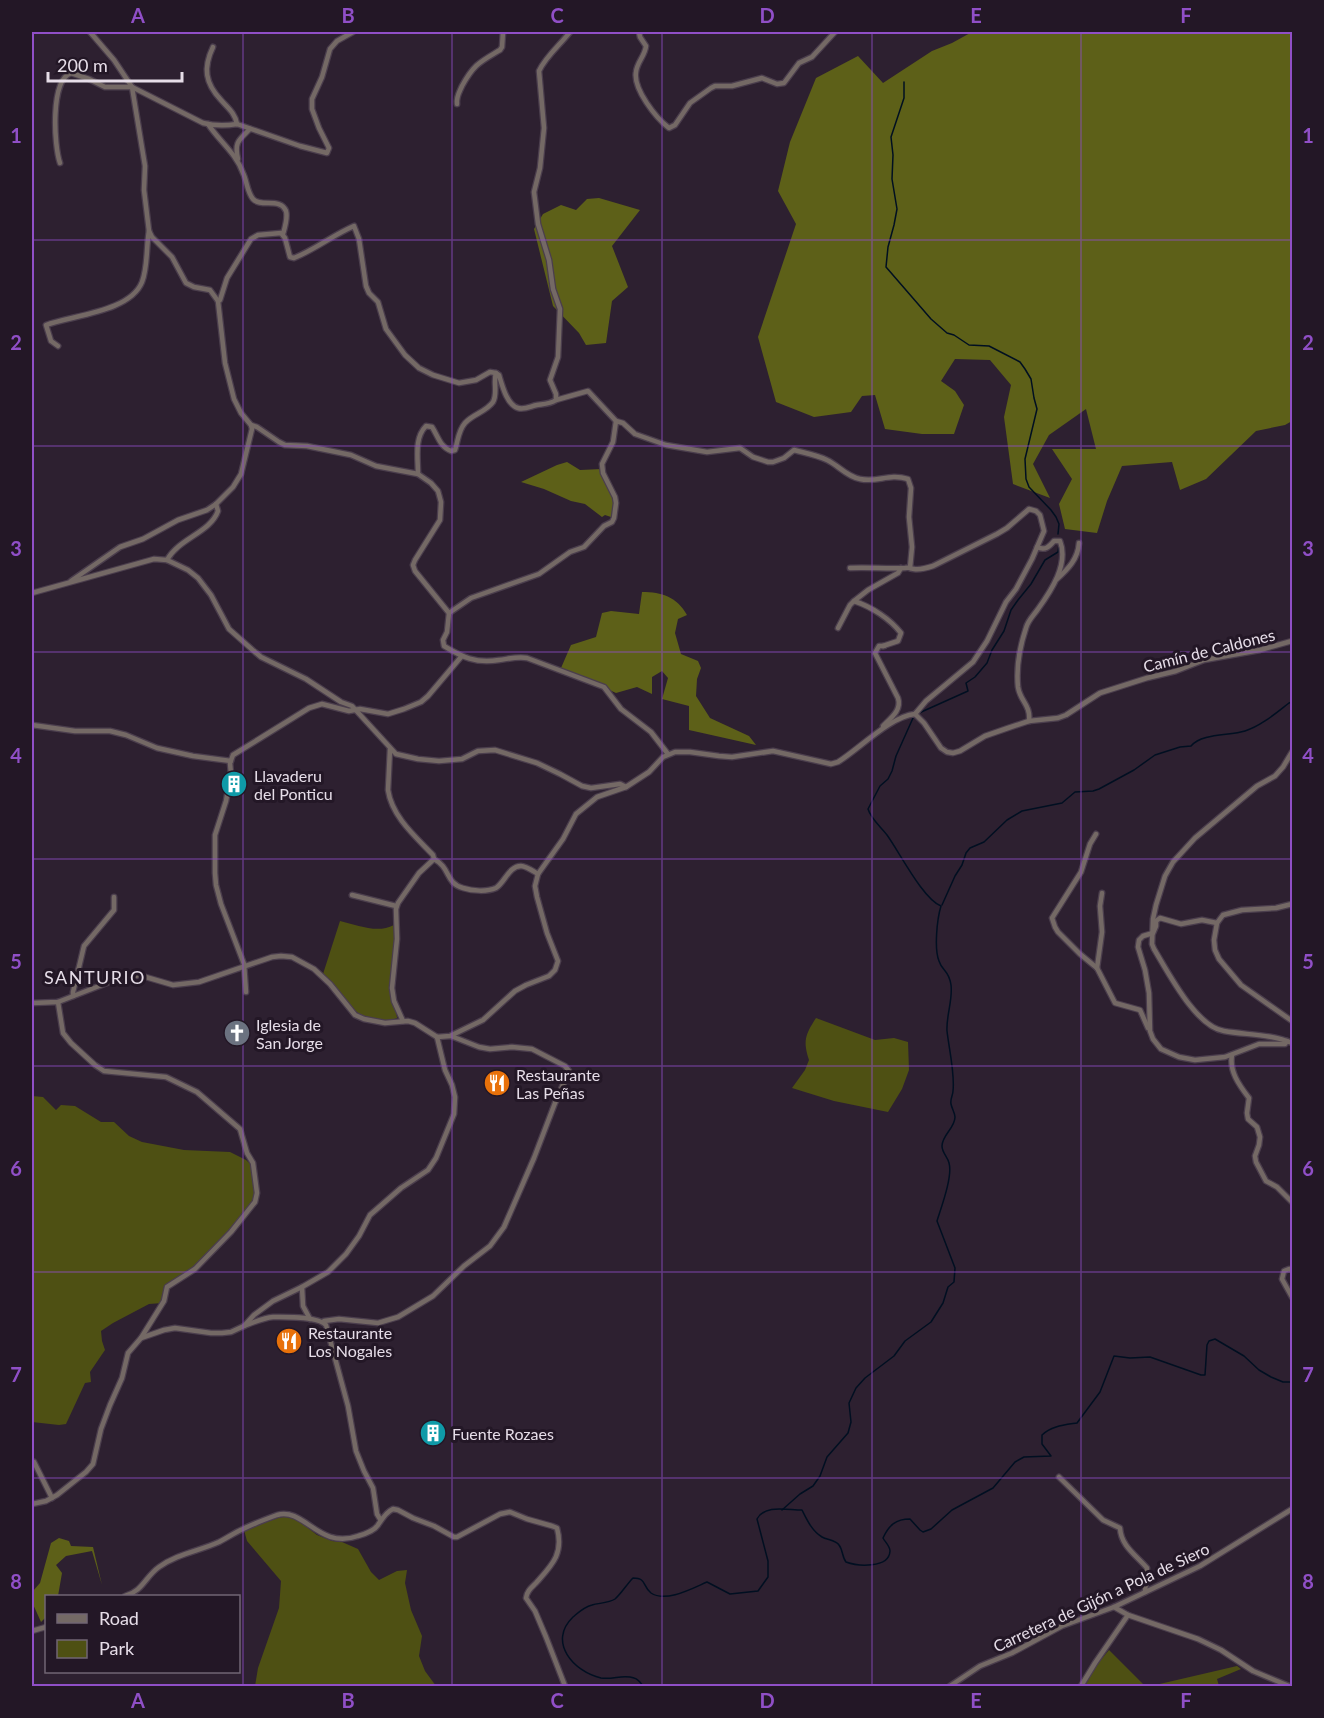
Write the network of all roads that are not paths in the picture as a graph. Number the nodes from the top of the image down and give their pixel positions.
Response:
1 (90, 32) edge
2 (353, 32) edge
3 (503, 32) edge
4 (570, 32) edge
5 (639, 32) edge
6 (835, 32) edge
7 (213, 47) dead end
8 (132, 87) junction
9 (457, 105) dead end
10 (208, 124) junction
11 (237, 124) junction
12 (250, 129) junction
13 (60, 163) dead end
14 (240, 164) junction
15 (149, 231) junction
16 (283, 234) junction
17 (218, 301) junction
18 (58, 346) dead end
19 (496, 373) junction
20 (556, 399) junction
21 (616, 421) junction
22 (251, 425) junction
23 (418, 474) junction
24 (216, 504) junction
25 (1079, 543) dead end
26 (1037, 547) junction
27 (167, 560) junction
28 (850, 568) dead end
29 (901, 568) junction
30 (910, 568) junction
31 (1055, 581) junction
32 (68, 583) junction
33 (32, 593) edge
34 (854, 601) junction
35 (449, 613) junction
36 (838, 628) dead end
37 (1293, 641) edge
38 (462, 657) junction
39 (356, 710) junction
40 (915, 714) junction
41 (1029, 721) junction
42 (32, 725) edge
43 (877, 733) junction
44 (390, 749) junction
45 (1293, 752) edge
46 (668, 754) junction
47 (231, 760) junction
48 (626, 787) junction
49 (1096, 834) dead end
50 (434, 859) junction
51 (538, 874) junction
52 (1102, 893) dead end
53 (352, 895) dead end
54 (114, 897) dead end
55 (1293, 904) edge
56 (396, 906) junction
57 (1217, 923) junction
58 (1153, 933) junction
59 (245, 967) junction
60 (1097, 968) junction
61 (246, 992) dead end
62 (73, 996) junction
63 (58, 1002) junction
64 (32, 1003) edge
65 (403, 1021) junction
66 (1293, 1021) edge
67 (450, 1036) junction
68 (437, 1037) junction
69 (1153, 1039) junction
70 (1290, 1042) edge
71 (1232, 1055) junction
72 (1218, 1058) junction
73 (1231, 1065) junction
74 (1293, 1202) edge
75 (1293, 1270) edge
76 (302, 1287) junction
77 (1293, 1297) edge
78 (310, 1319) junction
79 (324, 1322) junction
80 (244, 1326) junction
81 (141, 1338) junction
82 (34, 1462) dead end
83 (1059, 1477) dead end
84 (52, 1498) junction
85 (32, 1504) edge
86 (1293, 1509) edge
87 (380, 1518) junction
88 (1145, 1592) junction
89 (127, 1595) edge
90 (1114, 1607) junction
91 (1128, 1615) junction
92 (565, 1686) edge
93 (950, 1686) edge
94 (1081, 1686) edge
95 (1290, 1686) edge

1 - 8 street
2 - 12 street
3 - 9 street
4 - 20 street
5 - 6 street
7 - 11 street
8 - 10 street
8 - 13 street
8 - 15 street
10 - 11 street
10 - 14 street
11 - 12 street
12 - 14 street
14 - 16 street
15 - 17 street
15 - 18 street
16 - 17 street
16 - 19 street
17 - 22 street
19 - 20 street
19 - 23 street
20 - 21 street
21 - 30 street
21 - 35 street
22 - 23 street
22 - 24 street
23 - 35 street
24 - 27 street
24 - 32 street
25 - 31 street
26 - 30 street
26 - 31 street
26 - 40 street
27 - 32 street
27 - 39 street
28 - 29 street
29 - 30 street
29 - 34 street
31 - 41 street
32 - 33 street
34 - 36 street
34 - 43 street
35 - 38 street
37 - 41 street, Camín de Caldones
38 - 39 street
38 - 46 street
39 - 44 street
39 - 47 street
40 - 41 street, Camín de Caldones
40 - 43 street
42 - 47 street
43 - 46 street
44 - 48 street
44 - 50 street
45 - 58 street
46 - 48 street
47 - 59 street
48 - 51 street
49 - 60 street
50 - 51 street
50 - 56 street
51 - 67 street
52 - 60 street
53 - 56 street
54 - 62 street
55 - 57 street
56 - 65 street
57 - 58 street
57 - 66 street
58 - 69 street
58 - 70 street
59 - 61 street
59 - 62 street
59 - 65 street
60 - 69 street
62 - 63 street
63 - 64 street
63 - 81 street
65 - 68 street
67 - 68 street
67 - 79 street
68 - 76 street
69 - 72 street
70 - 71 street
71 - 72 street
71 - 73 street
72 - 73 street
73 - 74 street
75 - 77 street
76 - 78 street
76 - 80 street
78 - 79 street
78 - 80 street
79 - 87 street
80 - 81 street
81 - 84 street
82 - 84 street
83 - 88 street
84 - 85 street
86 - 88 street, Carretera de Gijón a Pola de Siero
87 - 89 street
87 - 92 street
88 - 90 street, Carretera de Gijón a Pola de Siero
90 - 91 street
90 - 93 street, Carretera de Gijón a Pola de Siero
91 - 94 street
91 - 95 street

